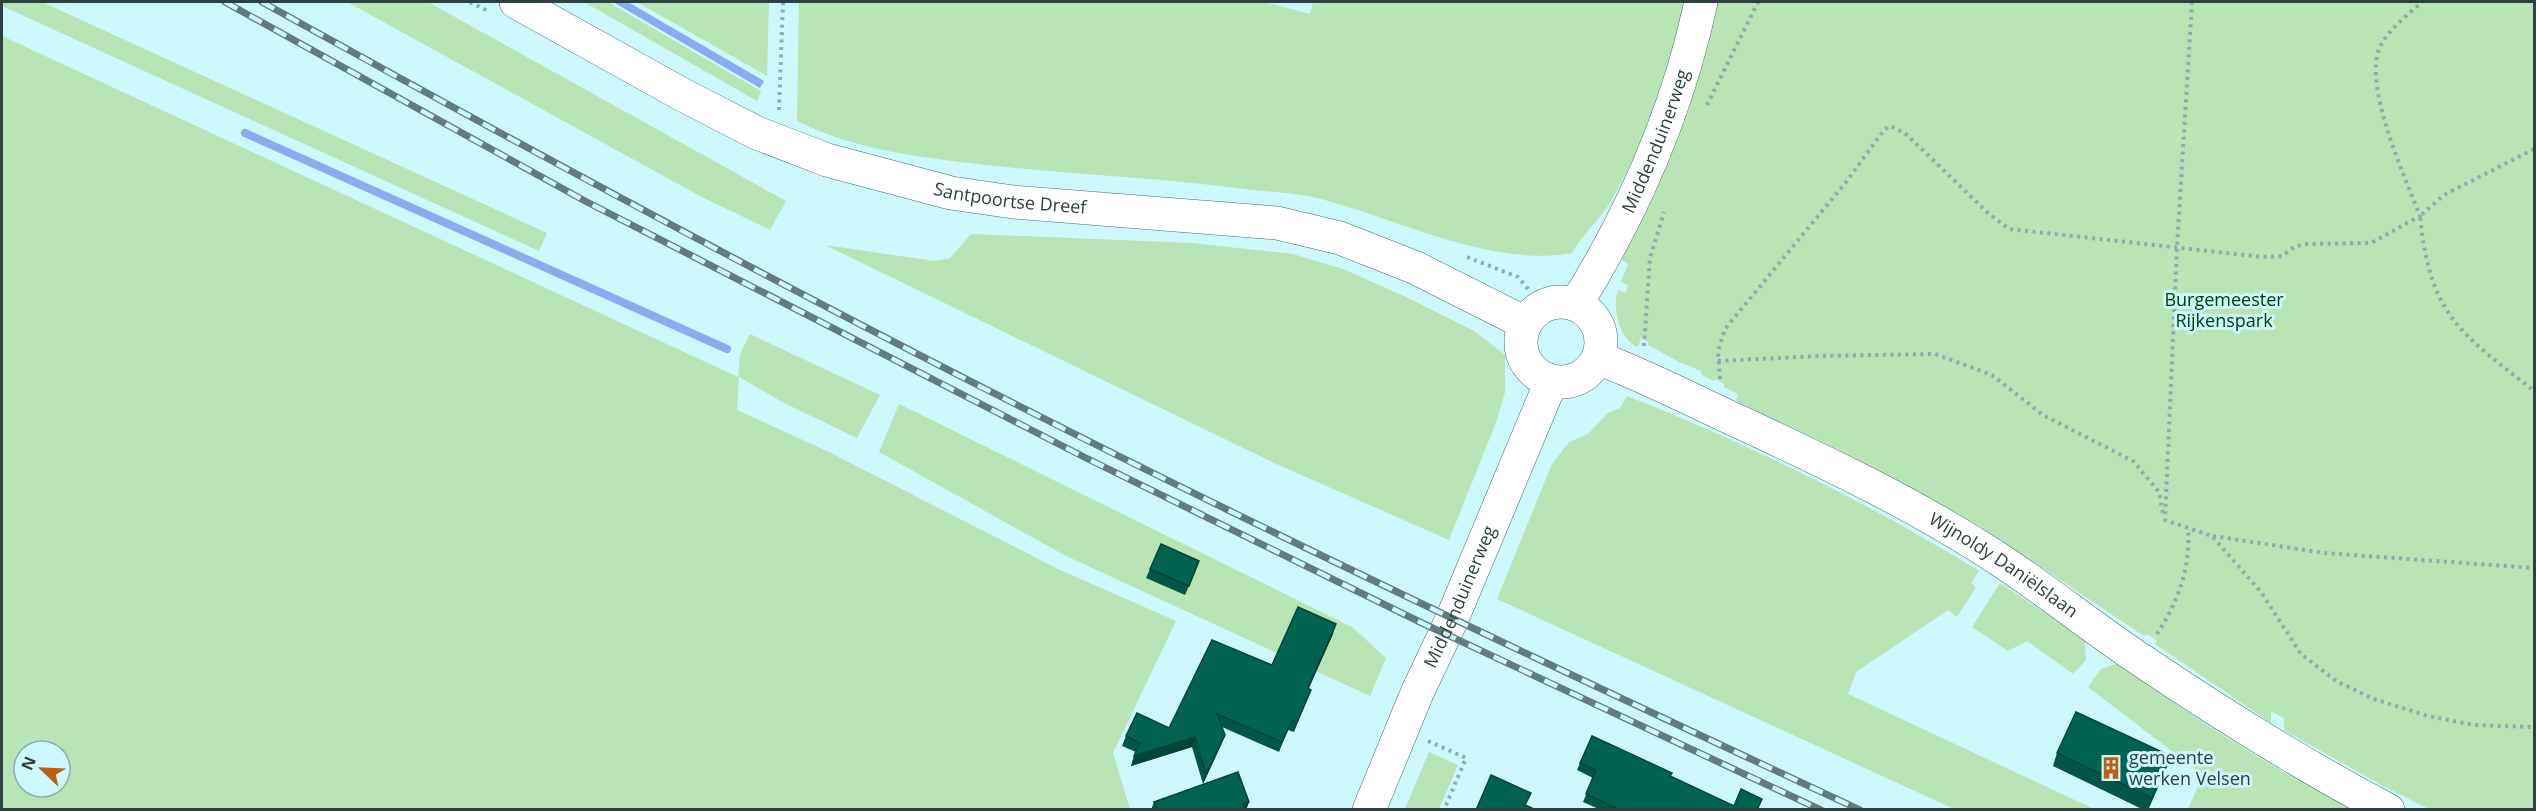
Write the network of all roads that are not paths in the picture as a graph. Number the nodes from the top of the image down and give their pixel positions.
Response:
1 (516, 2) edge
2 (1701, 2) edge
3 (1576, 304) junction
4 (1534, 314) junction
5 (1598, 358) junction
6 (1551, 382) junction
7 (1369, 810) edge
8 (2388, 810) edge

1 - 4 street, Santpoortse Dreef
2 - 3 street, Middenduinerweg
3 - 4 street
3 - 5 street
4 - 6 street
5 - 6 street
5 - 8 street, Wijnoldy Daniëlslaan
6 - 7 street, Middenduinerweg

